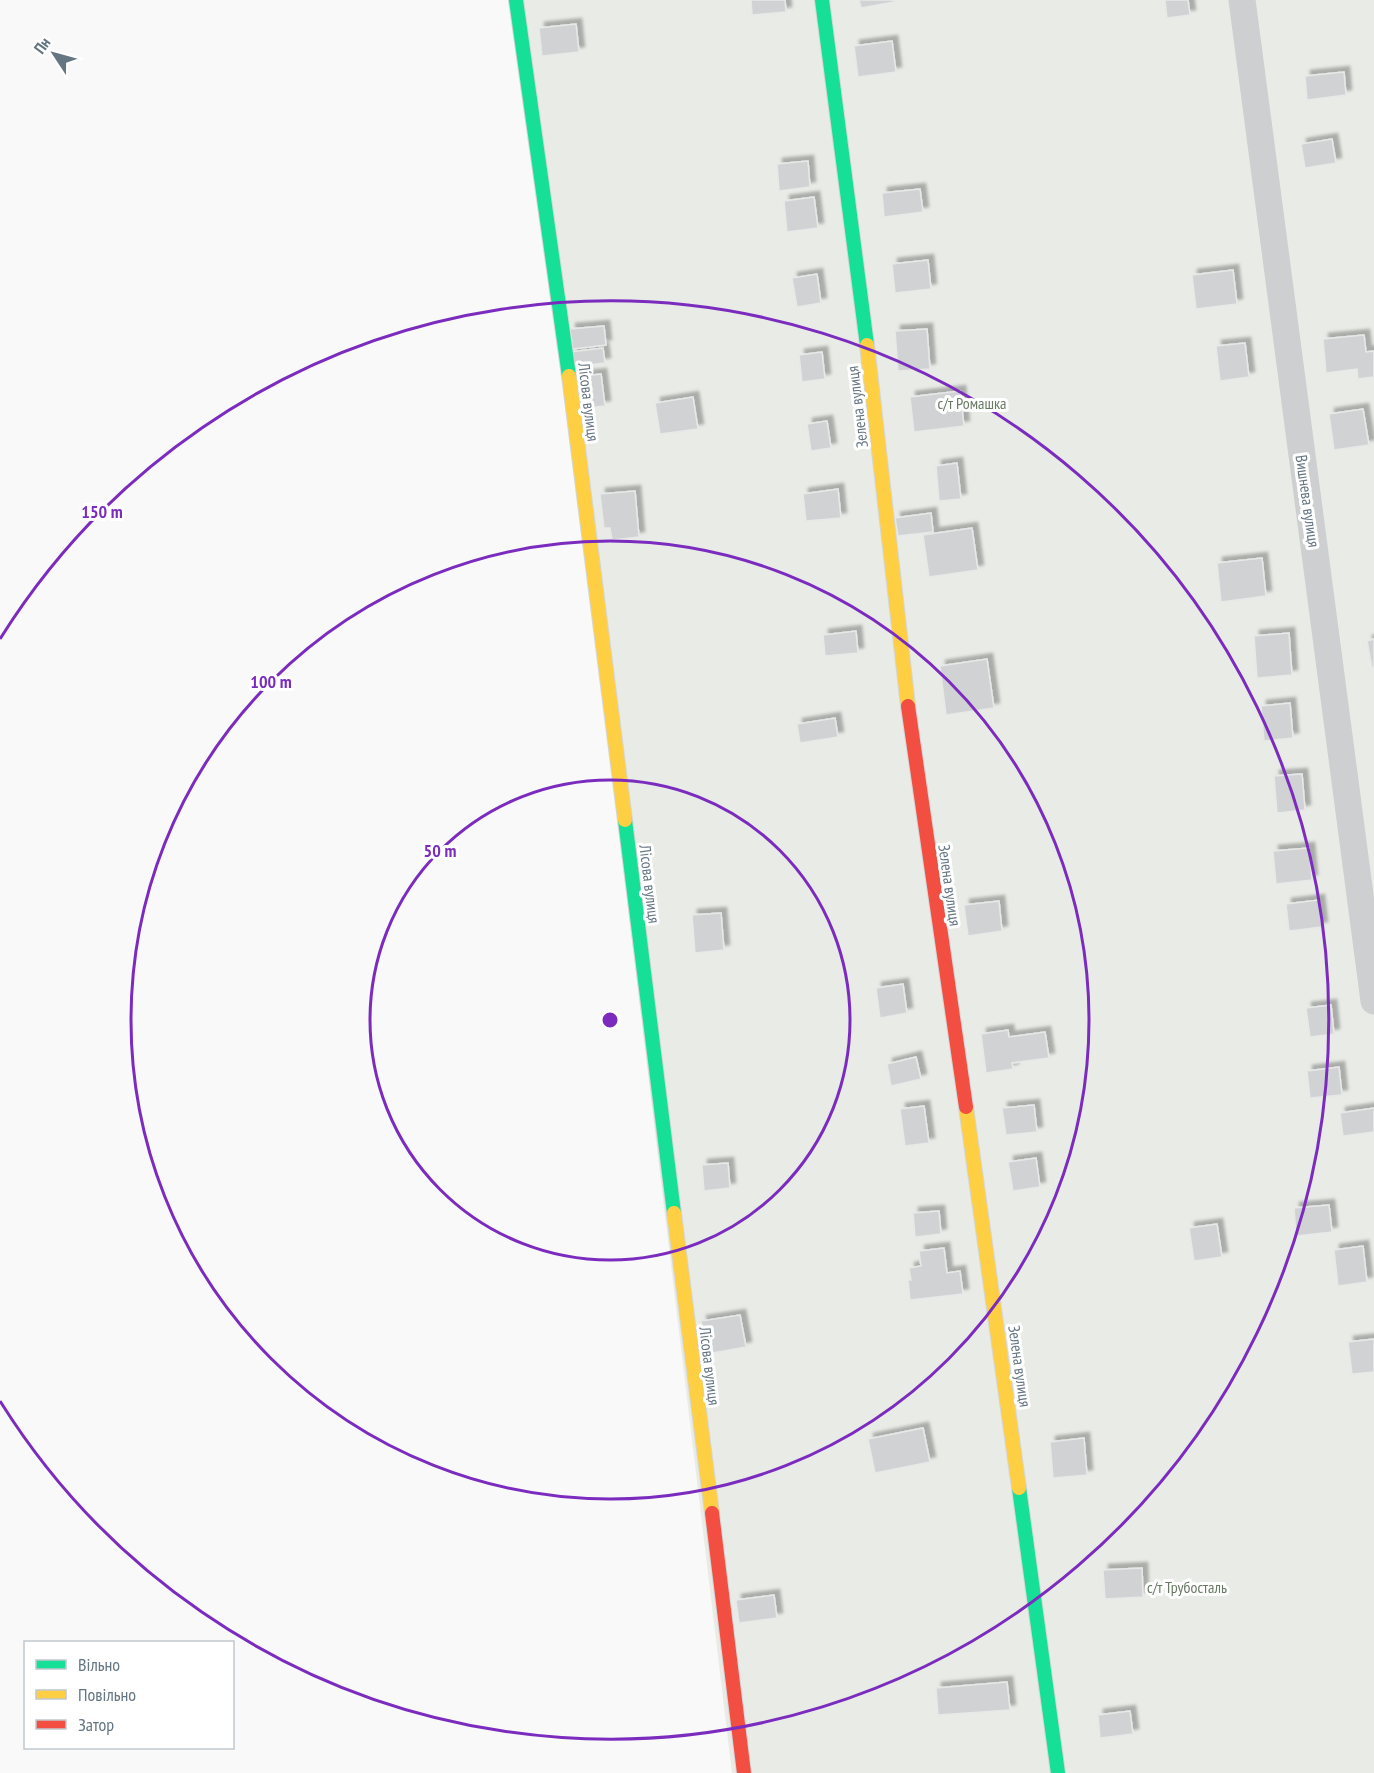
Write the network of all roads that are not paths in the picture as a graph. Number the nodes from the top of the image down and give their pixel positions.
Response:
1 (516, 0) edge
2 (822, 0) edge
3 (1242, 0) edge
4 (1374, 1001) edge
5 (744, 1773) edge
6 (1058, 1773) edge

1 - 5 street, Лісова вулиця
2 - 6 street, Зелена вулиця
3 - 4 street, Вишнева вулиця

